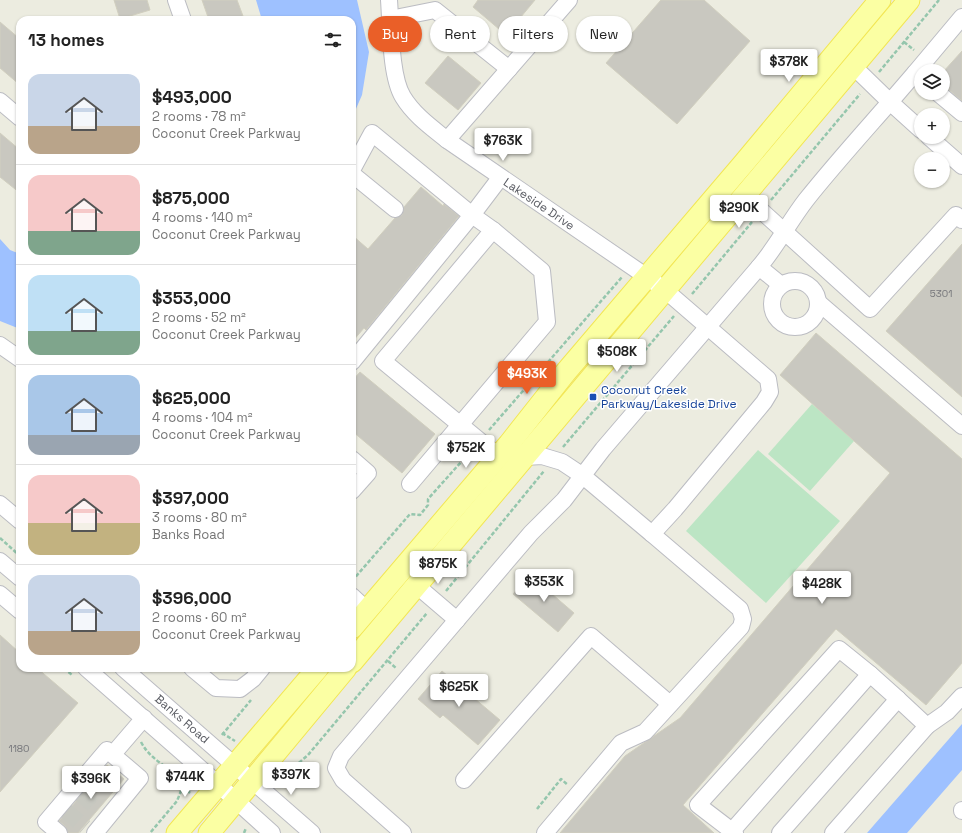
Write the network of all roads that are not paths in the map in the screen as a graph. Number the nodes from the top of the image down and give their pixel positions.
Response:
1 (176, 0) edge
2 (389, 0) edge
3 (569, 0) edge
4 (909, 0) edge
5 (879, 1) edge
6 (182, 16) edge
7 (390, 16) edge
8 (405, 16) edge
9 (962, 18) edge
10 (881, 34) junction
11 (393, 52) edge
12 (927, 64) edge
13 (854, 67) junction
14 (509, 70) junction
15 (914, 80) edge
16 (946, 100) edge
17 (0, 101) edge
18 (890, 102) junction
19 (962, 113) edge
20 (16, 115) edge
21 (914, 124) edge
22 (447, 140) junction
23 (938, 144) edge
24 (356, 163) edge
25 (962, 166) edge
26 (356, 177) edge
27 (500, 178) junction
28 (745, 196) junction
29 (395, 209) dead end
30 (960, 214) edge
31 (472, 216) junction
32 (493, 230) junction
33 (784, 230) junction
34 (759, 267) junction
35 (639, 271) junction
36 (781, 285) junction
37 (666, 290) junction
38 (819, 303) junction
39 (707, 326) junction
40 (0, 345) edge
41 (16, 356) edge
42 (356, 357) edge
43 (459, 425) junction
44 (962, 426) edge
45 (498, 456) junction
46 (524, 457) junction
47 (356, 462) edge
48 (583, 476) junction
49 (410, 484) dead end
50 (356, 486) edge
51 (0, 504) edge
52 (16, 518) edge
53 (652, 534) junction
54 (0, 561) edge
55 (16, 575) edge
56 (416, 585) junction
57 (0, 594) edge
58 (356, 600) edge
59 (16, 608) edge
60 (367, 610) junction
61 (457, 620) junction
62 (356, 623) edge
63 (356, 657) edge
64 (91, 672) edge
65 (129, 672) edge
66 (197, 672) edge
67 (259, 672) edge
68 (315, 672) edge
69 (343, 672) edge
70 (870, 674) junction
71 (962, 696) edge
72 (898, 699) junction
73 (670, 704) junction
74 (144, 718) junction
75 (927, 726) junction
76 (113, 754) junction
77 (234, 765) junction
78 (252, 780) junction
79 (464, 780) dead end
80 (218, 784) junction
81 (236, 801) junction
82 (91, 831) edge
83 (733, 832) edge
84 (59, 833) edge
85 (177, 833) edge
86 (209, 833) edge
87 (272, 833) edge
88 (312, 833) edge
89 (403, 833) edge
90 (545, 833) edge
91 (780, 833) edge
92 (833, 833) edge

1 - 6 street
2 - 7 street, Lakeside Drive
3 - 14 street
4 - 10 main road
5 - 10 main road
5 - 35 main road
8 - 14 street
9 - 12 street
10 - 13 main road
11 - 22 street, Lakeside Drive
13 - 18 street
13 - 28 main road
14 - 22 street
15 - 18 street
16 - 19 street
17 - 20 street
18 - 21 street
18 - 33 street
22 - 27 street, Lakeside Drive
23 - 25 street
24 - 31 street
26 - 29 street
27 - 31 street
27 - 35 street, Lakeside Drive
28 - 33 street
28 - 37 main road
30 - 33 street
31 - 32 street
31 - 42 street
32 - 43 street
32 - 43 street
33 - 34 street
34 - 36 street
34 - 39 street
35 - 37 street, Lakeside Drive
35 - 45 main road
36 - 38 street
36 - 38 street
37 - 39 street, Lakeside Drive
37 - 46 main road
38 - 44 street
39 - 48 street
39 - 53 street, Lakeside Drive
40 - 41 street
43 - 45 street
43 - 49 street
45 - 60 main road
46 - 48 street
46 - 56 main road
47 - 50 street
48 - 53 street
48 - 61 street
51 - 52 street
53 - 73 street
54 - 55 street
56 - 61 street
56 - 63 main road
57 - 59 street
58 - 60 street
60 - 62 main road
61 - 89 street
64 - 74 street, Banks Road
65 - 77 street, Banks Road
66 - 67 street
68 - 77 main road
69 - 78 main road
70 - 72 street
70 - 83 street
70 - 83 street
71 - 75 street
72 - 75 street
72 - 91 street
73 - 79 street
73 - 90 street
74 - 76 street
74 - 80 street, Banks Road
75 - 92 street
76 - 82 street
76 - 84 street
77 - 78 street, Banks Road
77 - 80 main road
78 - 81 main road
78 - 88 street, Banks Road
80 - 81 street, Banks Road
80 - 85 main road
81 - 86 main road
81 - 87 street, Banks Road

